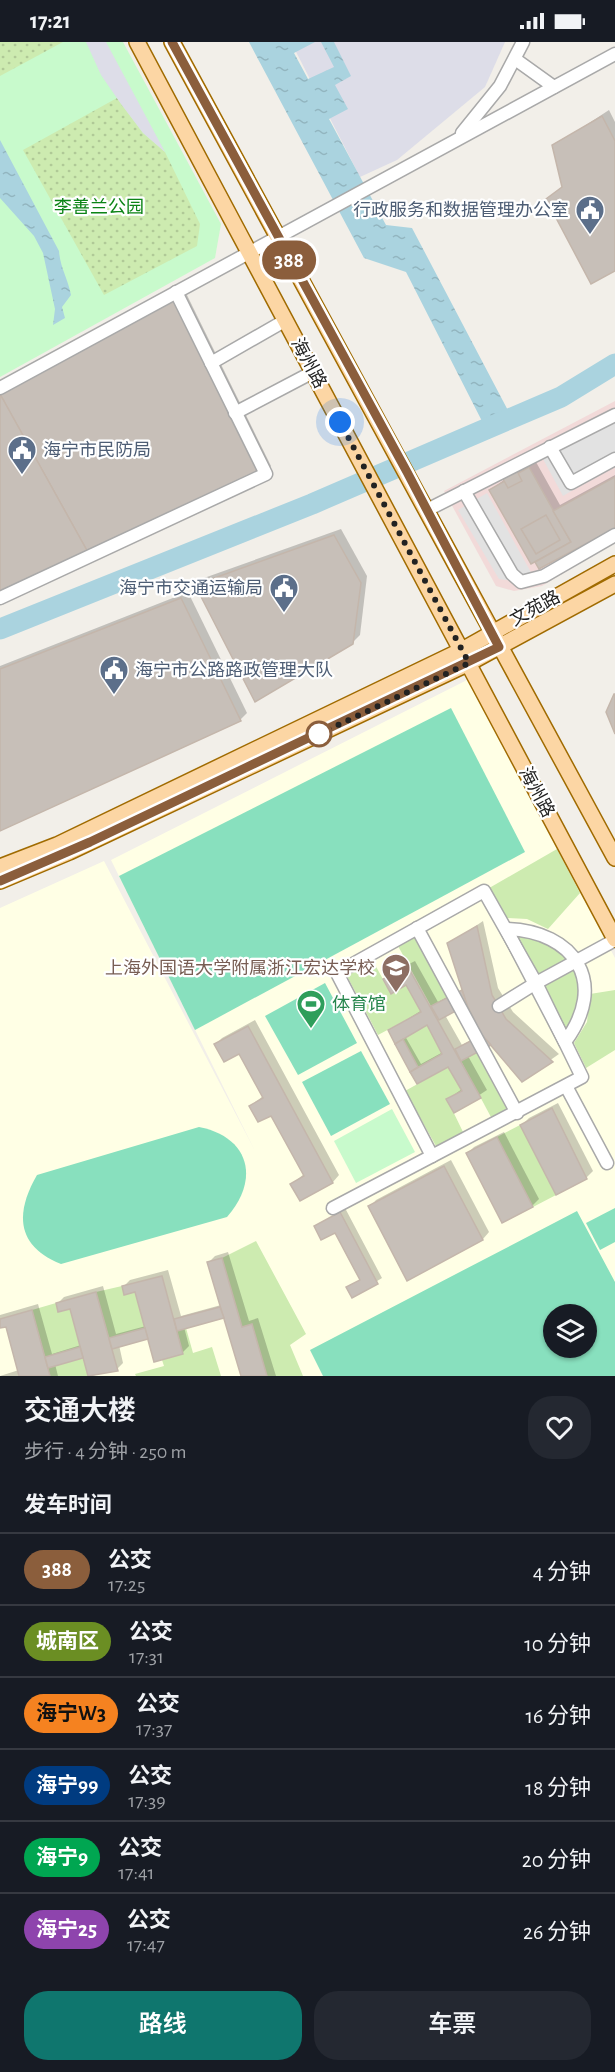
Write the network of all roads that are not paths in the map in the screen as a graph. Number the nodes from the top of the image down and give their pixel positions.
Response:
1 (137, 42) edge
2 (172, 42) edge
3 (523, 42) edge
4 (615, 54) edge
5 (515, 59) junction
6 (554, 87) junction
7 (458, 139) junction
8 (277, 237) junction
9 (250, 252) junction
10 (176, 292) junction
11 (286, 320) junction
12 (211, 363) junction
13 (313, 372) junction
14 (0, 388) edge
15 (235, 413) junction
16 (615, 415) edge
17 (550, 447) junction
18 (615, 459) edge
19 (464, 491) junction
20 (427, 510) junction
21 (615, 535) edge
22 (615, 564) edge
23 (615, 584) edge
24 (0, 598) edge
25 (492, 632) junction
26 (499, 647) junction
27 (465, 656) junction
28 (615, 858) edge
29 (0, 867) edge
30 (0, 881) edge
31 (417, 928) junction
32 (506, 929) junction
33 (615, 939) edge
34 (575, 960) junction
35 (536, 983) junction
36 (499, 1006) dead end
37 (566, 1086) junction
38 (517, 1113) junction
39 (432, 1156) junction
40 (607, 1163) dead end
41 (333, 1208) dead end

1 - 9 main road, 海州路
2 - 8 main road, 海州路
3 - 5 street
4 - 6 street
5 - 6 street
5 - 7 street
6 - 7 street
7 - 8 street
8 - 9 street
8 - 20 main road, 海州路
9 - 10 street
9 - 11 main road, 海州路
10 - 12 street
10 - 14 street
11 - 12 street
11 - 13 main road, 海州路
12 - 15 street
13 - 15 street
13 - 27 main road, 海州路
15 - 24 street
16 - 17 street
17 - 18 street
17 - 19 street
19 - 20 street
19 - 21 street
20 - 25 main road, 海州路
22 - 25 main road, 文苑路
23 - 26 main road, 文苑路
25 - 26 main road, 海州路
25 - 27 main road, 文苑路
26 - 27 main road, 文苑路
26 - 28 main road, 海州路
27 - 29 main road, 文苑路
27 - 30 main road, 文苑路
27 - 33 main road, 海州路
31 - 32 street
31 - 38 street
31 - 39 street
32 - 34 street
32 - 35 street
33 - 34 street
34 - 35 street
34 - 35 street
35 - 36 street
35 - 37 street
37 - 38 street
37 - 40 street
38 - 39 street
39 - 41 street

